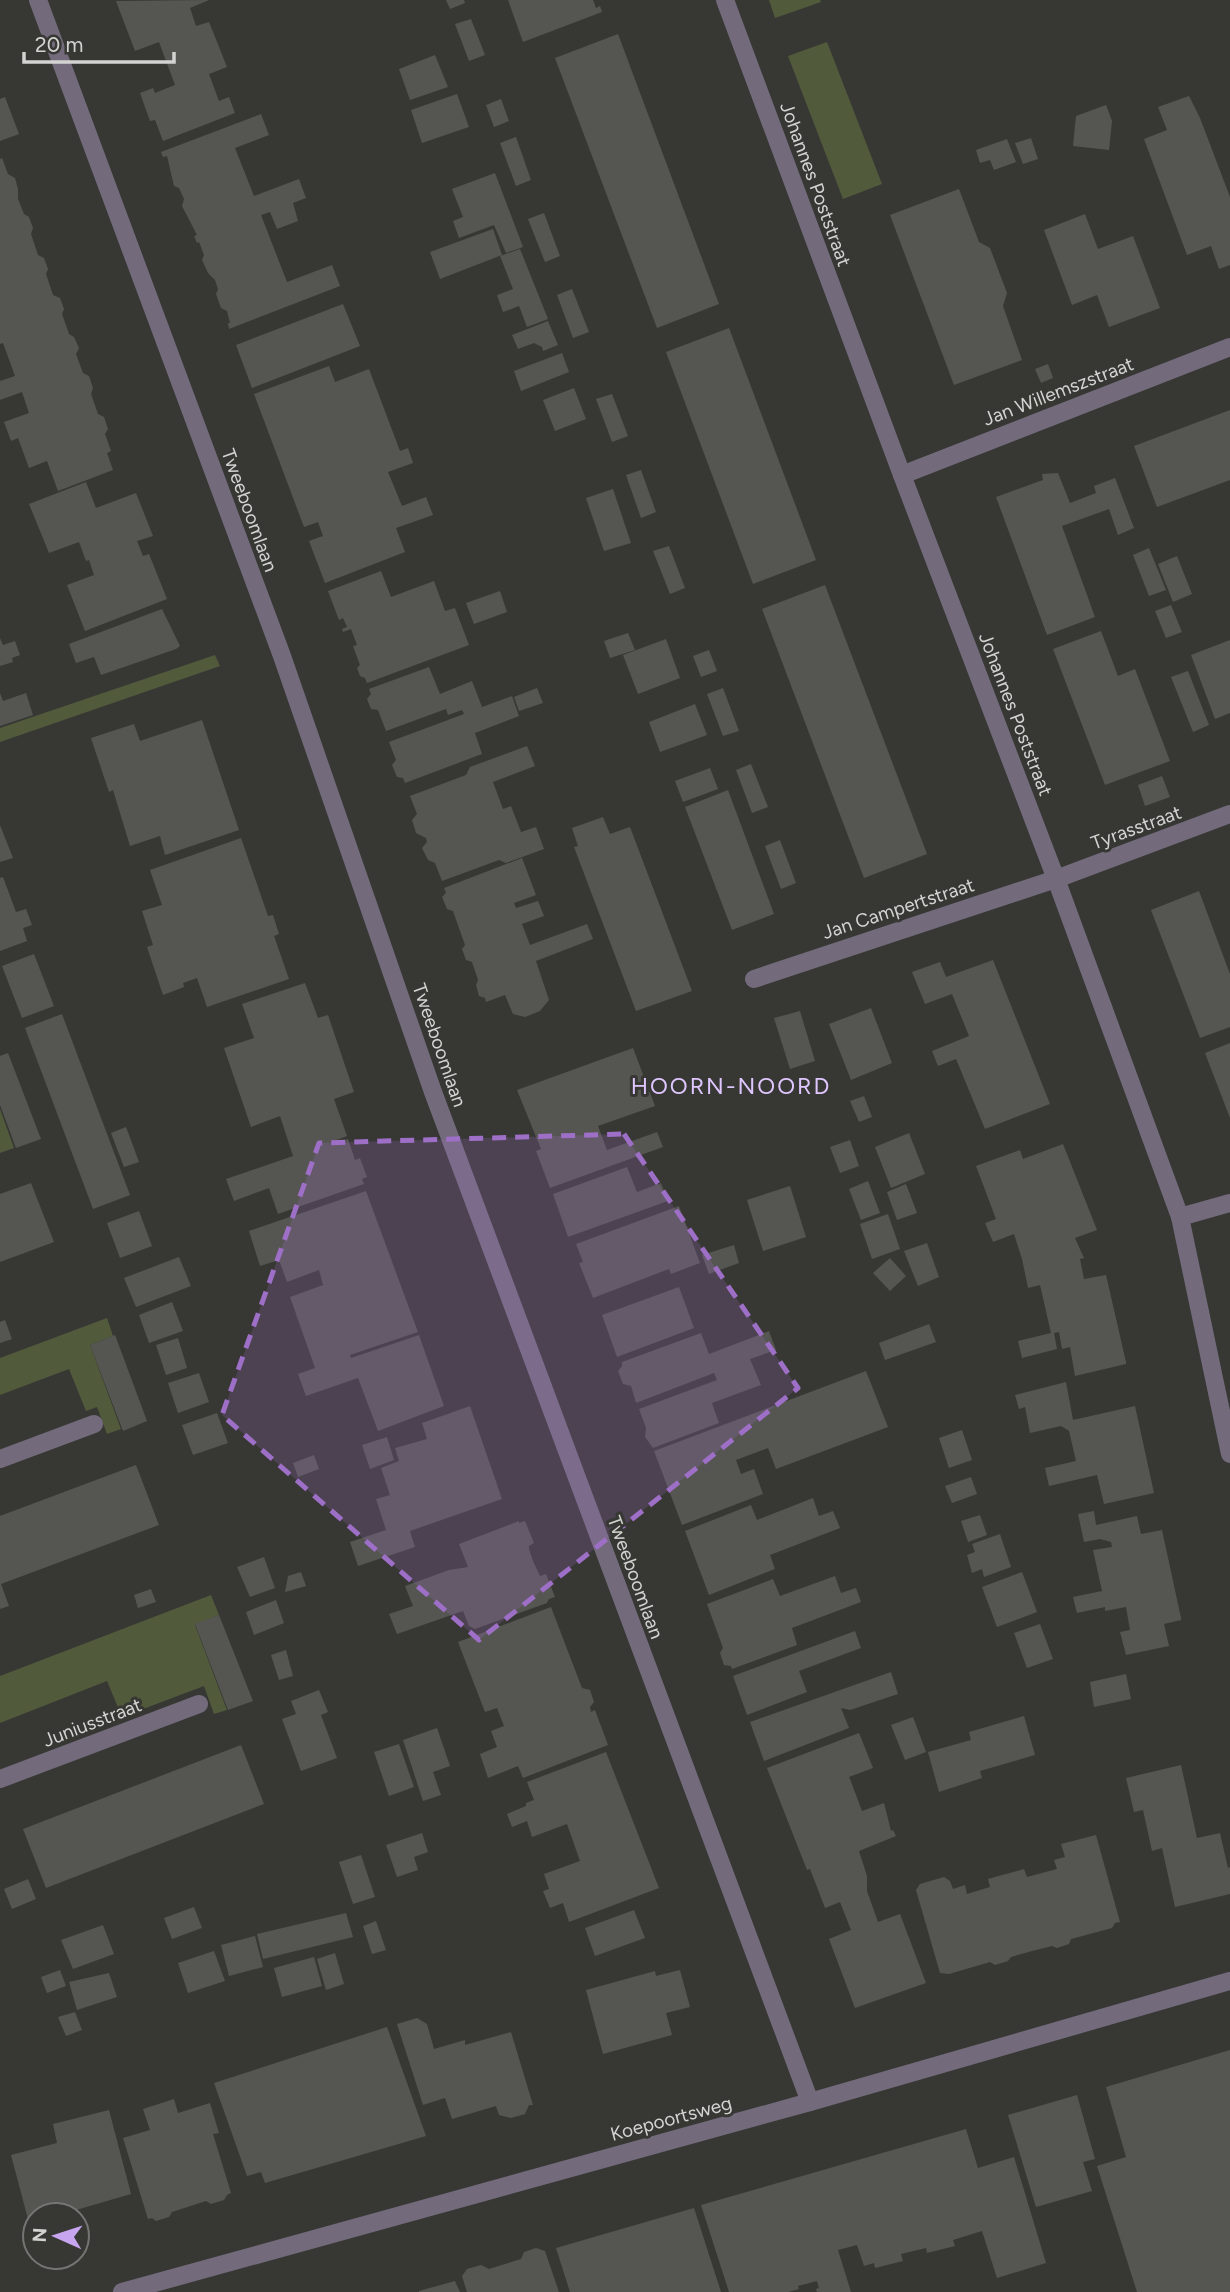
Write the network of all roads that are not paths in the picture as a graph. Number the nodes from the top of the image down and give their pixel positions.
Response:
1 (38, 0) edge
2 (725, 0) edge
3 (1230, 347) edge
4 (902, 475) junction
5 (1230, 814) edge
6 (1056, 878) junction
7 (754, 979) dead end
8 (1230, 1203) edge
9 (1180, 1217) junction
10 (94, 1423) dead end
11 (1230, 1454) edge
12 (0, 1459) edge
13 (199, 1704) dead end
14 (0, 1779) edge
15 (1230, 1981) edge
16 (810, 2102) junction
17 (121, 2292) edge

1 - 16 street, Tweeboomlaan
2 - 4 street, Johannes Poststraat
3 - 4 street, Jan Willemszstraat
4 - 6 street, Johannes Poststraat
5 - 6 street, Tyrasstraat
6 - 7 street, Jan Campertstraat
6 - 9 street, Johannes Poststraat
8 - 9 street
9 - 11 street, Johannes Poststraat
10 - 12 street
13 - 14 street, Juniusstraat
15 - 16 street, Koepoortsweg
16 - 17 street, Koepoortsweg

